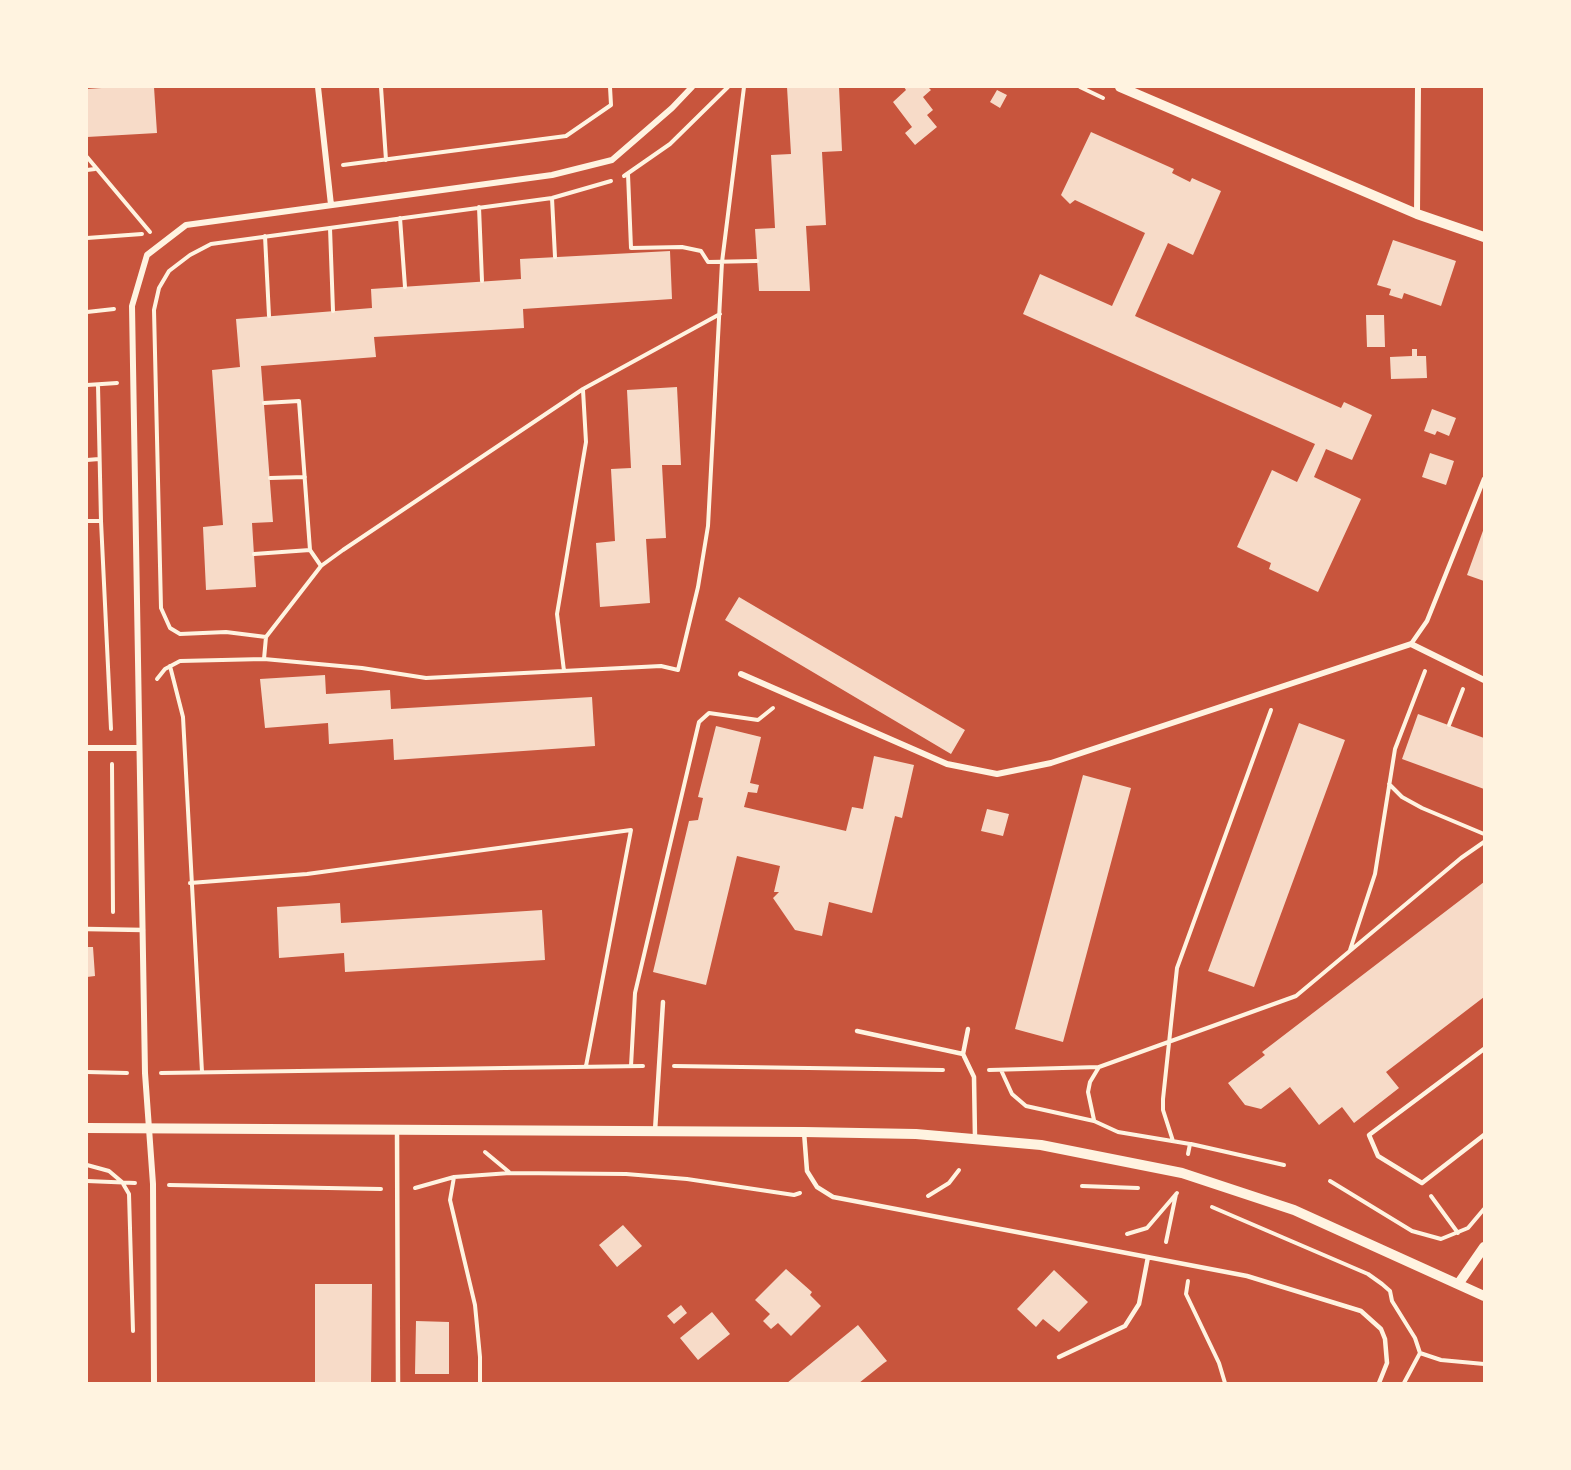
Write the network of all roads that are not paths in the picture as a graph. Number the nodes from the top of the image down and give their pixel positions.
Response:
1 (318, 87) edge
2 (692, 87) edge
3 (1120, 87) edge
4 (1418, 87) edge
5 (331, 205) junction
6 (1417, 214) junction
7 (1484, 237) edge
8 (1484, 479) edge
9 (1411, 644) junction
10 (741, 674) dead end
11 (1484, 680) edge
12 (87, 748) edge
13 (139, 748) junction
14 (87, 929) edge
15 (143, 930) junction
16 (663, 1002) dead end
17 (968, 1029) dead end
18 (857, 1031) dead end
19 (1484, 1049) edge
20 (963, 1054) junction
21 (87, 1128) edge
22 (148, 1129) junction
23 (397, 1130) junction
24 (655, 1132) junction
25 (804, 1132) junction
26 (1484, 1135) edge
27 (975, 1138) junction
28 (1484, 1247) edge
29 (1148, 1257) junction
30 (1459, 1283) junction
31 (1484, 1296) edge
32 (1059, 1357) dead end
33 (154, 1383) edge
34 (398, 1383) edge
35 (1379, 1383) edge

1 - 5 street
2 - 5 street
3 - 6 street
4 - 6 street
5 - 13 street
6 - 7 street
8 - 9 lane
9 - 10 street
9 - 11 street
12 - 13 street
13 - 15 street
14 - 15 lane
15 - 22 street
16 - 24 lane
17 - 20 lane
18 - 20 lane
19 - 26 lane
20 - 27 lane
21 - 22 street
22 - 23 street
22 - 33 street
23 - 24 street
23 - 34 lane
24 - 25 street
25 - 27 street
25 - 29 lane
27 - 30 street
28 - 30 street
29 - 32 lane
29 - 35 lane
30 - 31 street

